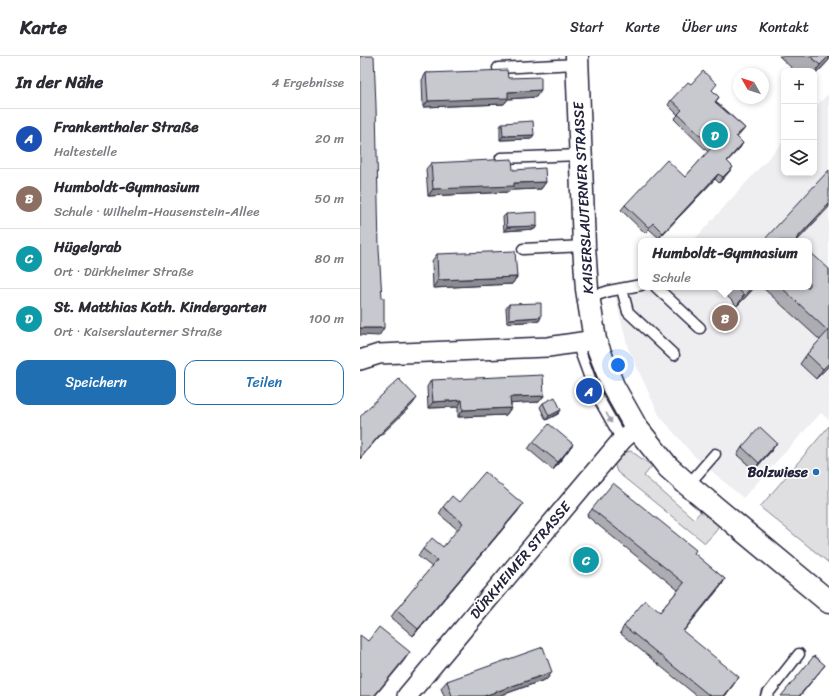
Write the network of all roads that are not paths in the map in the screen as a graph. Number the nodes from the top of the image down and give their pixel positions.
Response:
1 (577, 60) edge
2 (498, 68) dead end
3 (580, 155) junction
4 (501, 158) edge
5 (584, 246) junction
6 (523, 249) dead end
7 (638, 286) edge
8 (622, 289) junction
9 (659, 290) edge
10 (588, 298) junction
11 (700, 328) dead end
12 (586, 342) junction
13 (674, 355) dead end
14 (360, 360) edge
15 (629, 434) junction
16 (715, 454) dead end
17 (688, 485) junction
18 (829, 602) edge
19 (799, 654) dead end
20 (407, 696) edge
21 (766, 696) edge

1 - 2 lane
1 - 3 street, KAISERSLAUTERNER STRASSE
3 - 4 lane
3 - 5 street, KAISERSLAUTERNER STRASSE
5 - 6 lane
5 - 10 street, KAISERSLAUTERNER STRASSE
7 - 8 lane
8 - 10 lane
8 - 13 lane
9 - 11 lane
10 - 12 street, KAISERSLAUTERNER STRASSE
12 - 14 street
12 - 15 street, KAISERSLAUTERNER STRASSE
15 - 17 street, KAISERSLAUTERNER STRASSE
15 - 20 street, DÜRKHEIMER STRASSE
16 - 17 lane
17 - 18 street, KAISERSLAUTERNER STRASSE
19 - 21 lane

